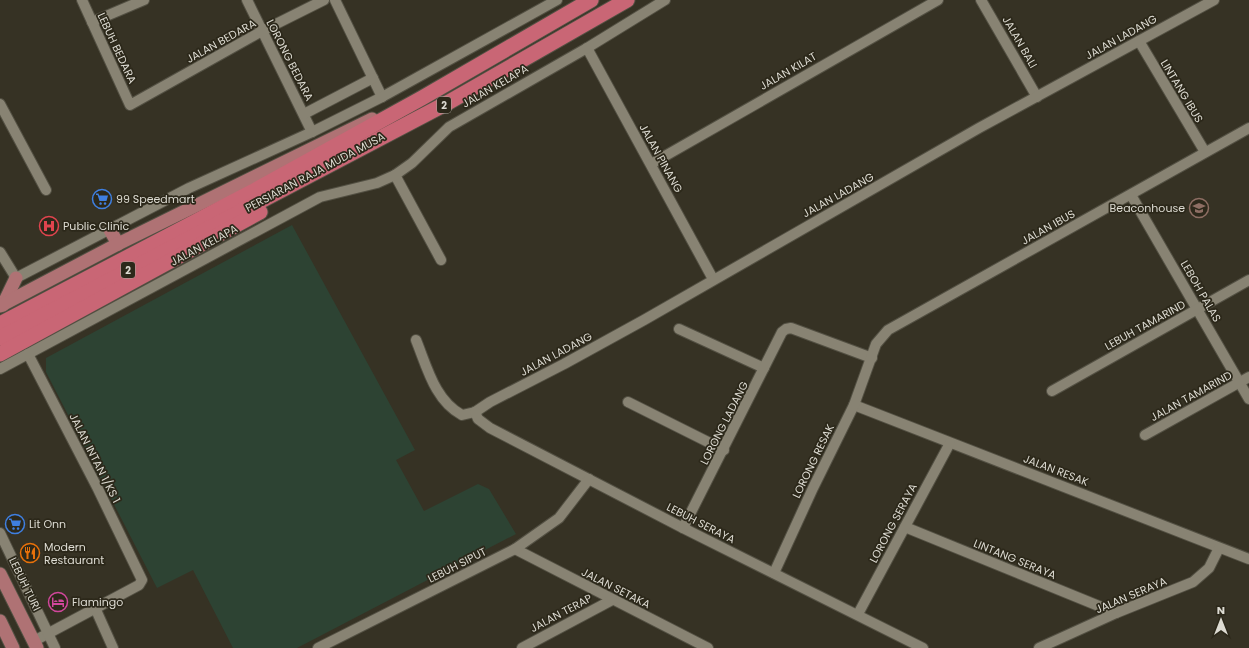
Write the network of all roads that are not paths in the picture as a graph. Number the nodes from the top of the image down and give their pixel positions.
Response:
1 (82, 0) edge
2 (144, 0) edge
3 (247, 0) edge
4 (324, 0) edge
5 (336, 0) edge
6 (557, 0) edge
7 (591, 0) edge
8 (627, 0) edge
9 (665, 0) edge
10 (938, 0) edge
11 (982, 0) edge
12 (1214, 0) edge
13 (92, 22) junction
14 (262, 31) junction
15 (1139, 41) junction
16 (587, 48) junction
17 (373, 78) junction
18 (382, 97) junction
19 (1037, 97) junction
20 (422, 98) junction
21 (449, 102) junction
22 (0, 104) edge
23 (130, 105) joint
24 (304, 114) junction
25 (1249, 128) edge
26 (312, 132) junction
27 (1205, 152) junction
28 (651, 164) junction
29 (395, 175) junction
30 (46, 190) dead end
31 (1131, 195) junction
32 (254, 197) junction
33 (110, 230) junction
34 (118, 244) junction
35 (0, 252) edge
36 (441, 260) dead end
37 (16, 278) junction
38 (713, 279) junction
39 (1249, 280) edge
40 (1, 305) edge
41 (1198, 309) junction
42 (80, 317) junction
43 (0, 324) edge
44 (679, 330) dead end
45 (0, 338) edge
46 (416, 340) dead end
47 (0, 354) edge
48 (28, 354) junction
49 (872, 358) junction
50 (764, 368) junction
51 (0, 369) edge
52 (1249, 377) edge
53 (1240, 382) junction
54 (1052, 391) dead end
55 (1249, 399) edge
56 (628, 402) dead end
57 (854, 405) junction
58 (475, 412) junction
59 (1145, 435) dead end
60 (950, 443) junction
61 (724, 450) junction
62 (589, 479) junction
63 (905, 527) junction
64 (683, 528) junction
65 (0, 533) edge
66 (515, 548) junction
67 (1219, 548) junction
68 (1249, 559) edge
69 (0, 574) edge
70 (774, 574) junction
71 (612, 600) junction
72 (96, 610) junction
73 (1116, 613) junction
74 (858, 614) junction
75 (0, 621) edge
76 (49, 634) junction
77 (36, 645) edge
78 (13, 648) edge
79 (56, 648) edge
80 (113, 648) edge
81 (318, 648) edge
82 (522, 648) edge
83 (708, 648) edge
84 (923, 648) edge
85 (1039, 648) edge

1 - 13 street, LEBUH BEDARA
2 - 13 street
3 - 14 street, LORONG BEDARA
4 - 14 street, JALAN BEDARA
5 - 17 street
6 - 18 street
7 - 20 highway, PERSIARAN RAJA MUDA MUSA / 2
8 - 21 highway, PERSIARAN RAJA MUDA MUSA / 2
9 - 16 street, JALAN KELAPA
10 - 28 street, JALAN KILAT
11 - 19 street, JALAN BALI
12 - 15 street, JALAN LADANG
13 - 23 street, LEBUH BEDARA
14 - 23 street, JALAN BEDARA
14 - 24 street, LORONG BEDARA
15 - 19 street, JALAN LADANG
15 - 27 street, LINTANG IBUS
16 - 28 street, JALAN PINANG
16 - 29 street, JALAN KELAPA
17 - 18 street
17 - 24 street
18 - 26 street
19 - 38 street, JALAN LADANG
20 - 32 highway, PERSIARAN RAJA MUDA MUSA / 2
20 - 34 main road
21 - 32 highway, PERSIARAN RAJA MUDA MUSA / 2
21 - 42 highway
22 - 30 street
24 - 26 street, LORONG BEDARA
25 - 27 street, JALAN IBUS
26 - 33 street
27 - 31 street, JALAN IBUS
28 - 38 street, JALAN PINANG
29 - 36 street
29 - 42 street, JALAN KELAPA
31 - 41 street, LEBOH PALAS
31 - 49 street, JALAN IBUS
32 - 43 highway, PERSIARAN RAJA MUDA MUSA / 2
32 - 45 highway, PERSIARAN RAJA MUDA MUSA / 2
33 - 34 main road
33 - 37 street
34 - 40 main road
35 - 37 street
37 - 40 main road
38 - 58 street, JALAN LADANG
39 - 41 street, LEBUH TAMARIND
41 - 53 street, LEBOH PALAS
41 - 54 street, LEBUH TAMARIND
42 - 47 highway
42 - 48 street, JALAN KELAPA
44 - 50 street
46 - 58 street
48 - 51 street, JALAN KELAPA
48 - 72 street, JALAN INTAN 1/KS 1
49 - 50 street, LORONG LADANG
49 - 57 street, LORONG RESAK
50 - 61 street, LORONG LADANG
52 - 53 street, JALAN TAMARIND
53 - 55 street, LEBOH PALAS
53 - 59 street, JALAN TAMARIND
56 - 61 street
57 - 60 street, JALAN RESAK
57 - 70 street, LORONG RESAK
58 - 62 street, LEBUH SERAYA
60 - 63 street, LORONG SERAYA
60 - 67 street, JALAN RESAK
61 - 64 street, LORONG LADANG
62 - 64 street, LEBUH SERAYA
62 - 66 street, LEBUH SIPUT
63 - 73 street, LINTANG SERAYA
63 - 74 street, LORONG SERAYA
64 - 70 street, LEBUH SERAYA
65 - 76 street, LEBUH TURI
66 - 71 street, JALAN SETAKA
66 - 81 street, LEBUH SIPUT
67 - 68 street, JALAN RESAK
67 - 73 street, JALAN SERAYA
69 - 77 main road, LEBUH TURI
70 - 74 street, LEBUH SERAYA
71 - 82 street, JALAN TERAP
71 - 83 street, JALAN SETAKA
72 - 76 street
72 - 80 street
73 - 85 street, JALAN SERAYA
74 - 84 street, LEBUH SERAYA
75 - 78 main road
76 - 77 street
76 - 79 street, LEBUH TURI

